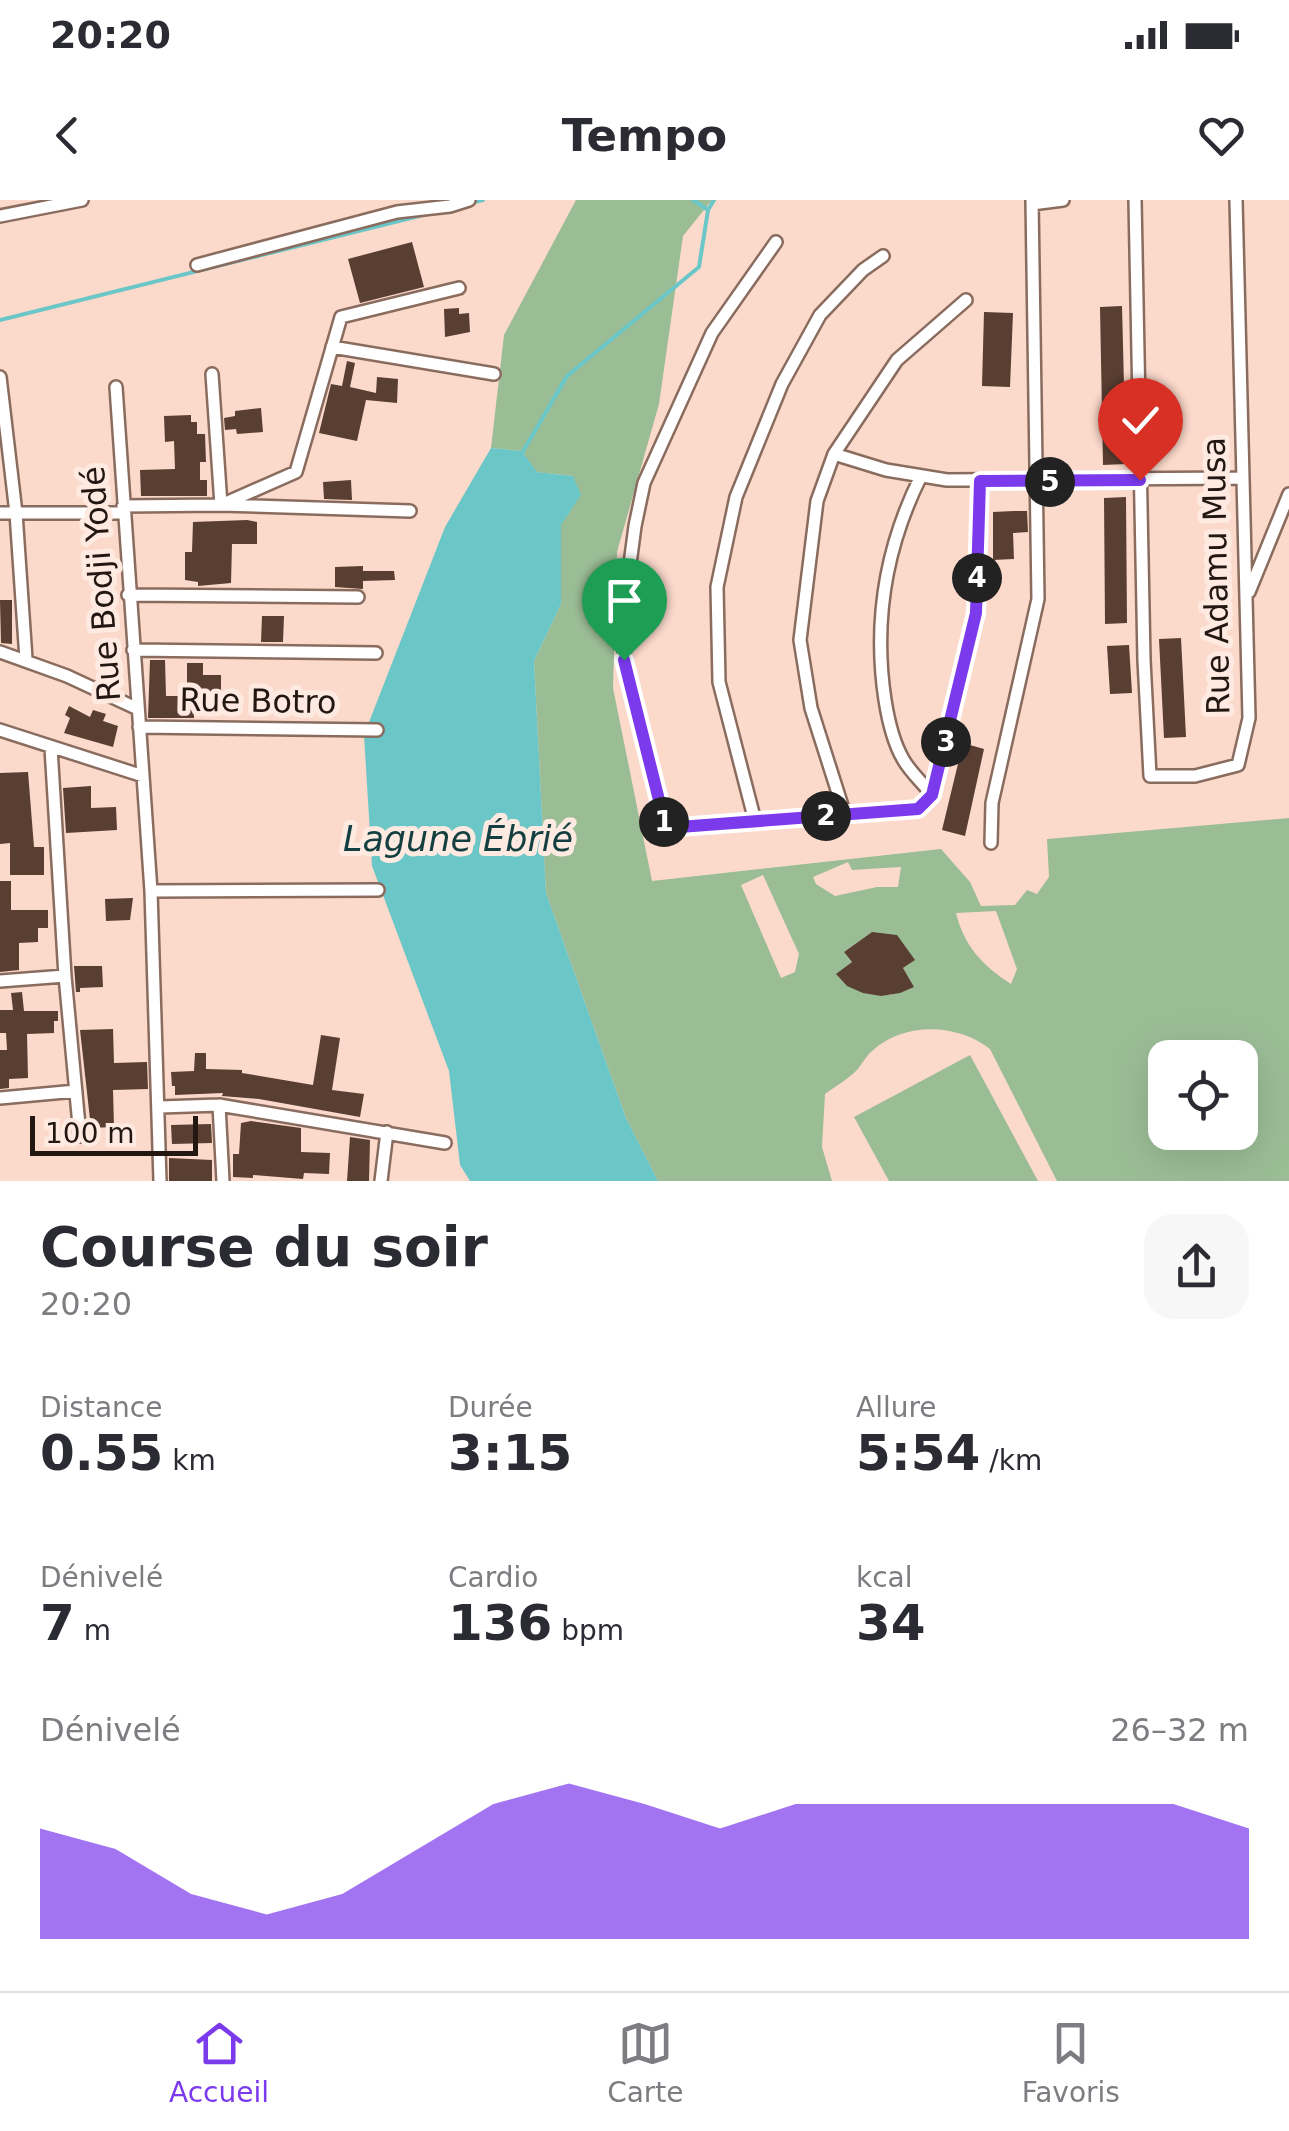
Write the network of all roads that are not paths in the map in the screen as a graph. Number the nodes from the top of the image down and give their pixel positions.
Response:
1 (82, 200) edge
2 (469, 200) edge
3 (1063, 200) edge
4 (1134, 200) edge
5 (1236, 200) edge
6 (1032, 202) edge
7 (0, 216) edge
8 (776, 242) dead end
9 (883, 256) dead end
10 (197, 265) dead end
11 (459, 288) dead end
12 (966, 300) dead end
13 (332, 346) junction
14 (212, 374) dead end
15 (494, 374) dead end
16 (0, 377) edge
17 (116, 387) dead end
18 (834, 454) junction
19 (921, 476) junction
20 (1242, 478) junction
21 (1140, 480) junction
22 (980, 481) junction
23 (1038, 482) junction
24 (1289, 494) edge
25 (221, 505) junction
26 (123, 510) junction
27 (16, 512) junction
28 (410, 512) dead end
29 (0, 513) edge
30 (128, 596) junction
31 (358, 598) dead end
32 (1246, 599) junction
33 (133, 650) junction
34 (0, 652) edge
35 (376, 653) dead end
36 (26, 659) junction
37 (138, 709) junction
38 (139, 727) junction
39 (0, 730) edge
40 (376, 730) dead end
41 (51, 748) junction
42 (143, 776) junction
43 (932, 795) junction
44 (846, 815) junction
45 (755, 821) junction
46 (992, 844) dead end
47 (378, 890) dead end
48 (151, 891) junction
49 (65, 976) junction
50 (0, 981) edge
51 (76, 1091) junction
52 (0, 1098) edge
53 (220, 1105) junction
54 (160, 1108) junction
55 (387, 1132) junction
56 (80, 1136) dead end
57 (445, 1143) dead end
58 (160, 1181) edge
59 (222, 1181) edge
60 (382, 1181) edge

1 - 7 street
2 - 10 street
3 - 6 street
4 - 21 street, Rue Adamu Musa
5 - 20 street, Rue Adamu Musa
6 - 23 street
8 - 45 street
9 - 45 street
11 - 13 street
12 - 18 street
13 - 15 street
13 - 25 street
14 - 25 street
16 - 27 street
17 - 26 street, Rue Bodji Yodé
18 - 19 street
18 - 44 street
19 - 22 street
19 - 43 street
20 - 21 street
20 - 32 street, Rue Adamu Musa
21 - 23 street
21 - 32 street, Rue Adamu Musa
22 - 23 street
22 - 43 street
23 - 46 street
24 - 32 street
25 - 26 street
25 - 28 street
26 - 27 street
26 - 30 street, Rue Bodji Yodé
27 - 29 street
27 - 36 street
30 - 31 street
30 - 33 street, Rue Bodji Yodé
33 - 35 street
33 - 37 street, Rue Bodji Yodé
34 - 36 street
36 - 37 street
37 - 38 street, Rue Bodji Yodé
38 - 40 street, Rue Botro
38 - 42 street, Rue Bodji Yodé
39 - 41 street
41 - 42 street
41 - 49 street
42 - 48 street, Rue Bodji Yodé
43 - 44 street
44 - 45 street
47 - 48 street
48 - 54 street, Rue Bodji Yodé
49 - 50 street
49 - 51 street
51 - 52 street
51 - 56 street
53 - 54 street
53 - 55 street
53 - 59 street
54 - 58 street, Rue Bodji Yodé
55 - 57 street
55 - 60 street

